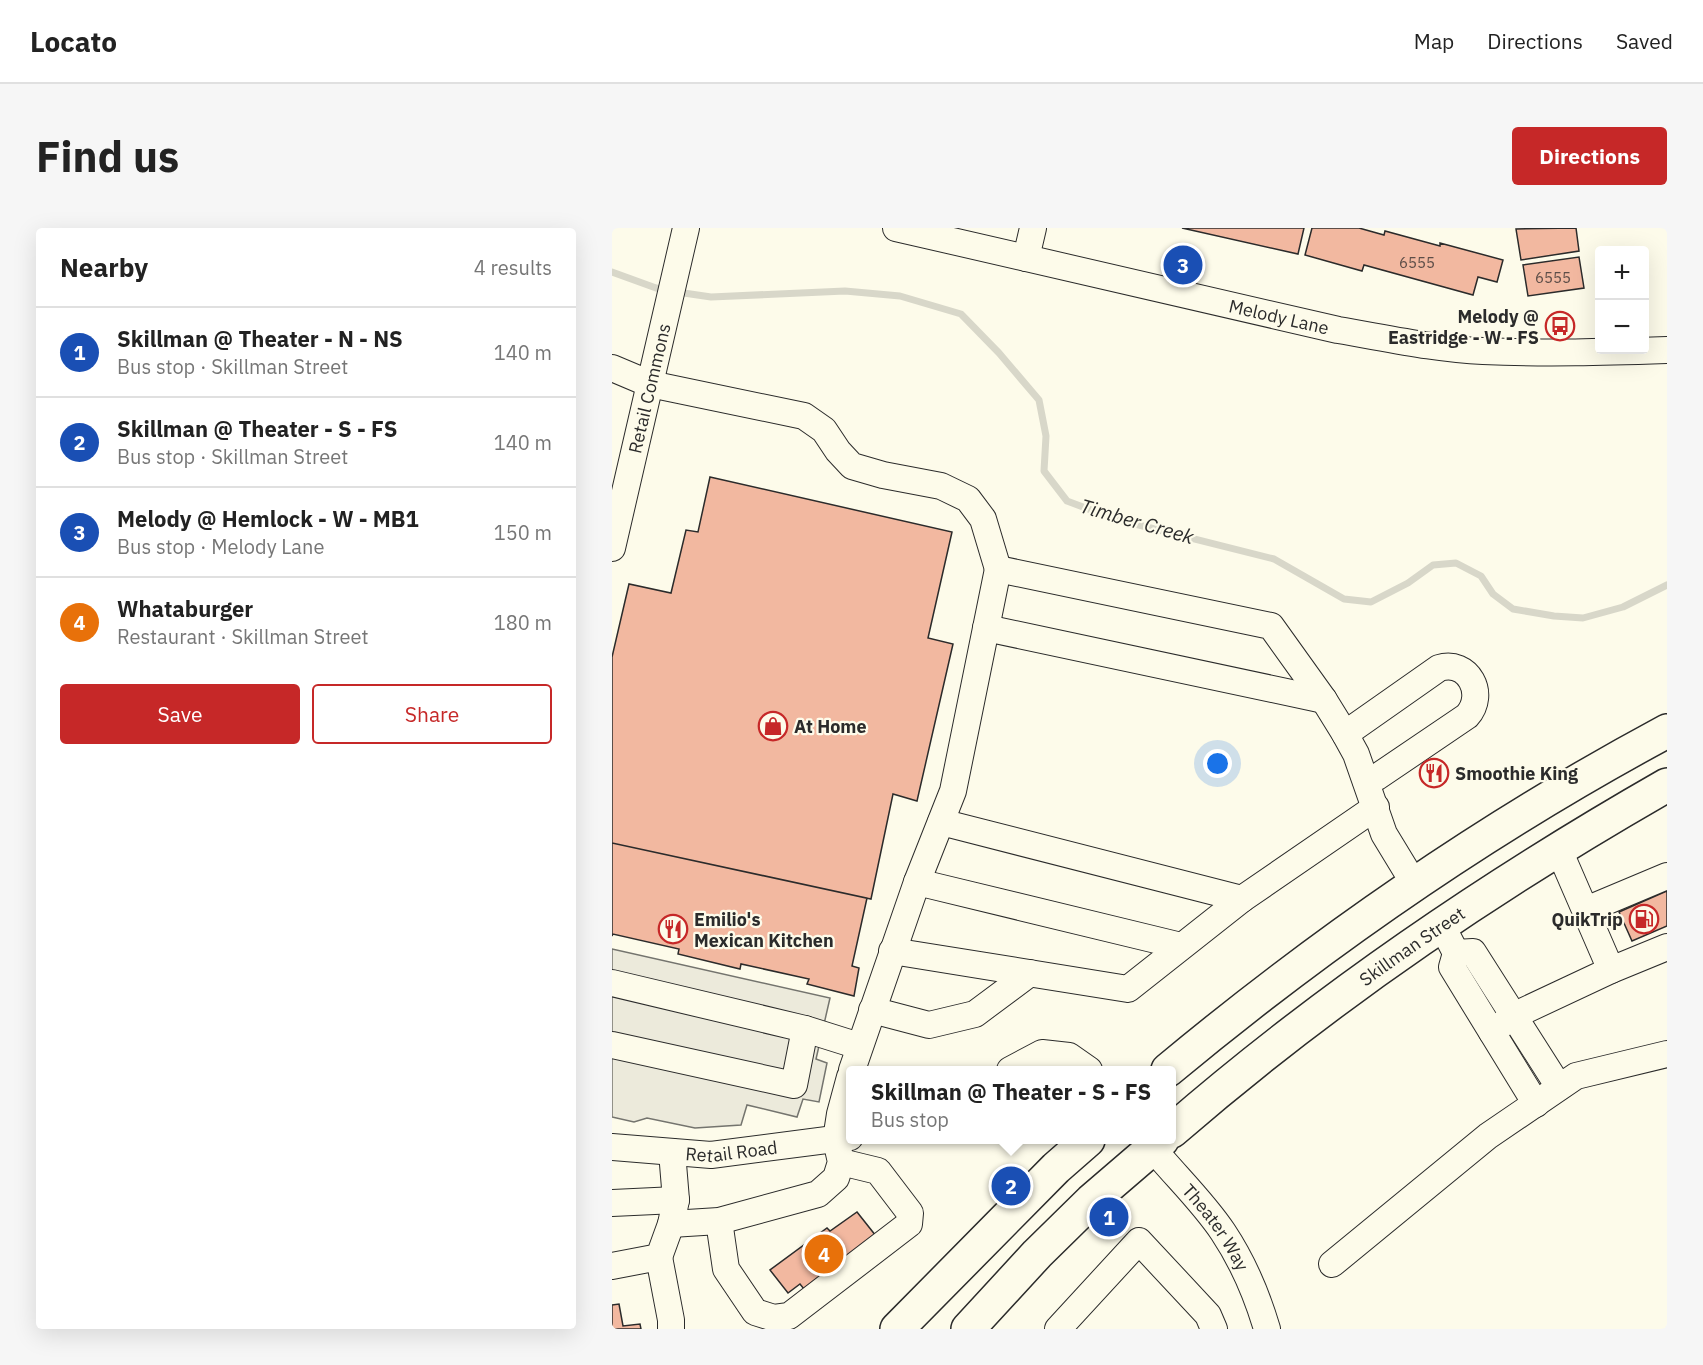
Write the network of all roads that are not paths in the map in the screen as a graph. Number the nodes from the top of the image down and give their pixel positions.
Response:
1 (896, 228) edge
2 (1033, 228) edge
3 (685, 231) edge
4 (1026, 258) junction
5 (1667, 350) edge
6 (612, 368) edge
7 (650, 384) junction
8 (612, 548) edge
9 (998, 569) junction
10 (986, 628) junction
11 (1324, 700) junction
12 (1667, 731) edge
13 (1345, 734) junction
14 (1366, 781) junction
15 (1667, 785) edge
16 (1376, 807) junction
17 (941, 822) junction
18 (1559, 850) junction
19 (1667, 876) edge
20 (917, 882) junction
21 (1415, 885) junction
22 (1242, 899) junction
23 (1586, 910) junction
24 (1448, 939) junction
25 (1181, 946) junction
26 (1667, 947) edge
27 (892, 951) junction
28 (1611, 970) junction
29 (1030, 973) junction
30 (612, 983) edge
31 (872, 1010) junction
32 (1513, 1016) junction
33 (805, 1029) junction
34 (1492, 1032) junction
35 (612, 1045) edge
36 (859, 1046) junction
37 (1667, 1054) edge
38 (853, 1066) edge
39 (1019, 1066) edge
40 (1082, 1066) edge
41 (1174, 1066) edge
42 (1559, 1087) junction
43 (846, 1092) edge
44 (1536, 1104) junction
45 (1176, 1125) edge
46 (1083, 1144) edge
47 (1154, 1144) edge
48 (1161, 1144) edge
49 (843, 1146) edge
50 (612, 1147) edge
51 (672, 1152) junction
52 (612, 1203) edge
53 (674, 1212) junction
54 (719, 1221) junction
55 (659, 1257) junction
56 (1332, 1264) dead end
57 (612, 1266) edge
58 (899, 1327) edge
59 (671, 1329) edge
60 (968, 1329) edge
61 (1058, 1329) edge
62 (1214, 1329) edge
63 (1267, 1329) edge

1 - 4 street, Melody Lane
2 - 4 street
3 - 7 street, Retail Commons
4 - 5 street, Melody Lane
6 - 7 street
7 - 8 street, Retail Commons
7 - 9 street
9 - 10 street
9 - 11 street
10 - 11 street
10 - 17 street
11 - 13 street
12 - 21 main road
13 - 14 street
13 - 14 street
14 - 16 street
15 - 18 main road, Skillman Street
16 - 21 street
16 - 22 street
17 - 20 street
17 - 22 street
18 - 23 street
18 - 24 main road, Skillman Street
19 - 23 street
20 - 25 street
20 - 27 street
21 - 24 main road
21 - 41 main road
22 - 25 street
23 - 28 street
24 - 32 street
24 - 34 street
24 - 45 main road, Skillman Street
25 - 29 street
26 - 28 street
27 - 29 street
27 - 31 street
28 - 32 street
29 - 31 street
30 - 33 street
31 - 36 street
32 - 34 street
32 - 42 street
33 - 35 street
33 - 36 street
34 - 44 street
36 - 38 street
37 - 42 street
39 - 40 street
42 - 44 street
43 - 49 street
44 - 56 street
46 - 58 main road
47 - 60 main road, Skillman Street
48 - 63 street, Theater Way
49 - 51 street, Retail Road
49 - 54 street
49 - 54 street
50 - 51 street, Retail Road
51 - 53 street
52 - 53 street
53 - 54 street
53 - 55 street
55 - 57 street
55 - 59 street
61 - 62 street

